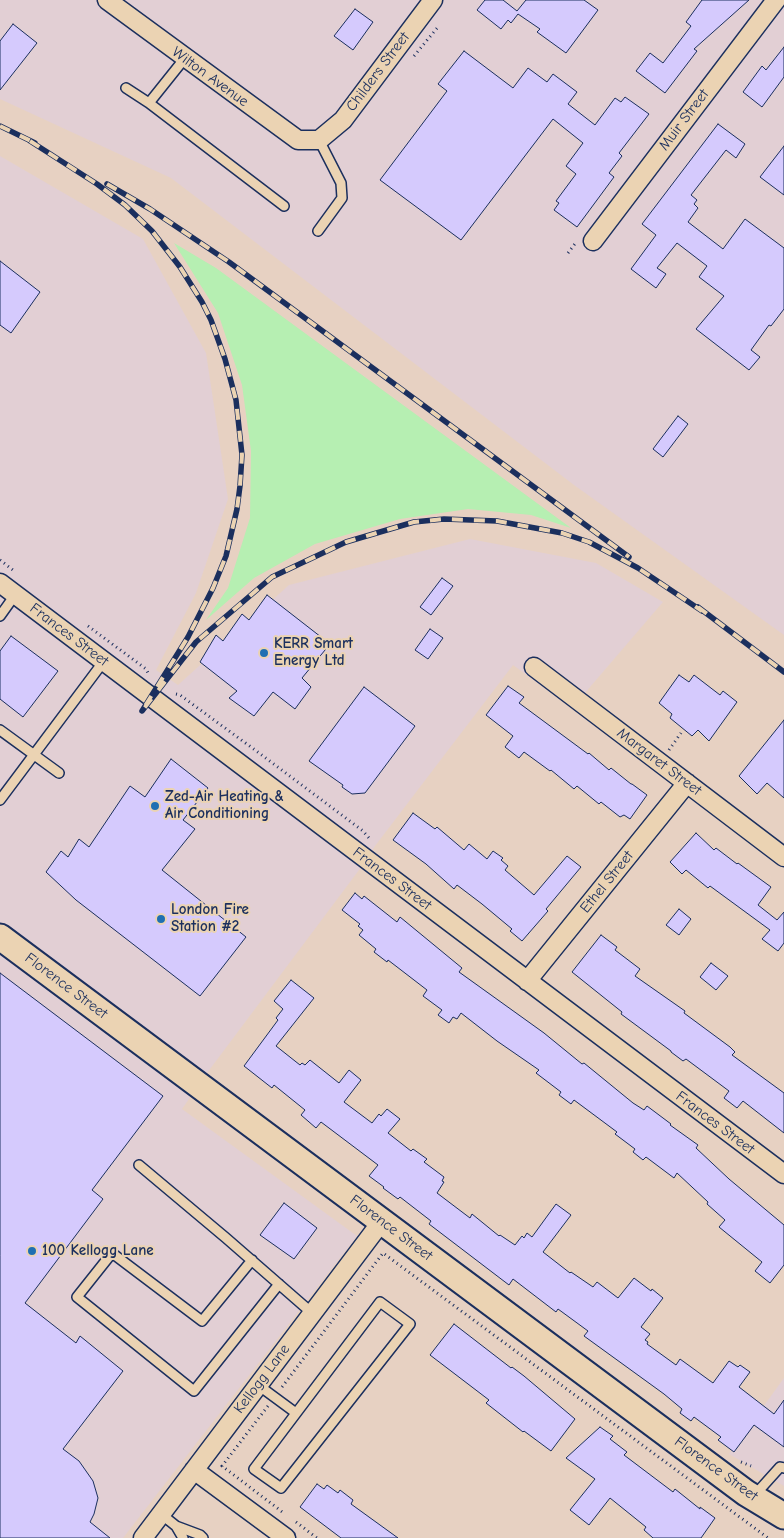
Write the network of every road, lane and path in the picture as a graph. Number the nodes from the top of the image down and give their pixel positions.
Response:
1 (107, 0) edge
2 (433, 0) edge
3 (776, 0) edge
4 (438, 27) dead end
5 (414, 57) dead end
6 (184, 58) junction
7 (126, 88) dead end
8 (149, 103) junction
9 (318, 140) junction
10 (284, 206) dead end
11 (318, 231) dead end
12 (593, 241) dead end
13 (0, 583) edge
14 (16, 595) junction
15 (0, 616) edge
16 (104, 661) junction
17 (534, 667) dead end
18 (0, 730) edge
19 (681, 733) dead end
20 (668, 751) dead end
21 (34, 754) junction
22 (58, 773) dead end
23 (687, 783) junction
24 (0, 800) edge
25 (784, 857) edge
26 (5, 944) edge
27 (527, 981) junction
28 (138, 1165) dead end
29 (784, 1174) edge
30 (382, 1221) junction
31 (252, 1260) junction
32 (279, 1284) junction
33 (312, 1313) junction
34 (258, 1385) junction
35 (274, 1398) junction
36 (296, 1413) junction
37 (784, 1468) edge
38 (194, 1470) junction
39 (753, 1497) junction
40 (161, 1514) junction
41 (286, 1514) dead end
42 (784, 1516) edge
43 (293, 1520) dead end
44 (176, 1526) junction
45 (143, 1538) edge
46 (183, 1538) edge
47 (203, 1538) edge
48 (286, 1538) edge
49 (317, 1538) edge
50 (768, 1538) edge

1 - 6 street, Wilton Avenue
2 - 9 street, Childers Street
3 - 12 street, Muir Street
4 - 5 path
6 - 8 lane
6 - 9 street, Wilton Avenue
7 - 8 lane
8 - 10 lane
9 - 11 lane
13 - 14 street, Frances Street
14 - 15 lane
14 - 16 street, Frances Street
16 - 21 lane
16 - 27 street, Frances Street
17 - 23 street, Margaret Street
18 - 21 lane
19 - 20 path
21 - 22 lane
21 - 24 lane
23 - 25 street, Margaret Street
23 - 27 street, Ethel Street
26 - 30 main road, Florence Street
27 - 29 street, Frances Street
28 - 31 lane
30 - 33 street, Kellogg Lane
30 - 39 main road, Florence Street
31 - 32 lane
31 - 32 lane
32 - 33 lane
33 - 34 street, Kellogg Lane
34 - 35 lane
34 - 38 street, Kellogg Lane
35 - 36 lane
35 - 41 path
35 - 50 path
36 - 36 lane
37 - 39 lane
38 - 40 street, Kellogg Lane
38 - 48 street
39 - 42 main road, Florence Street
40 - 44 lane
40 - 45 street, Kellogg Lane
43 - 49 path
44 - 46 lane
44 - 47 lane

